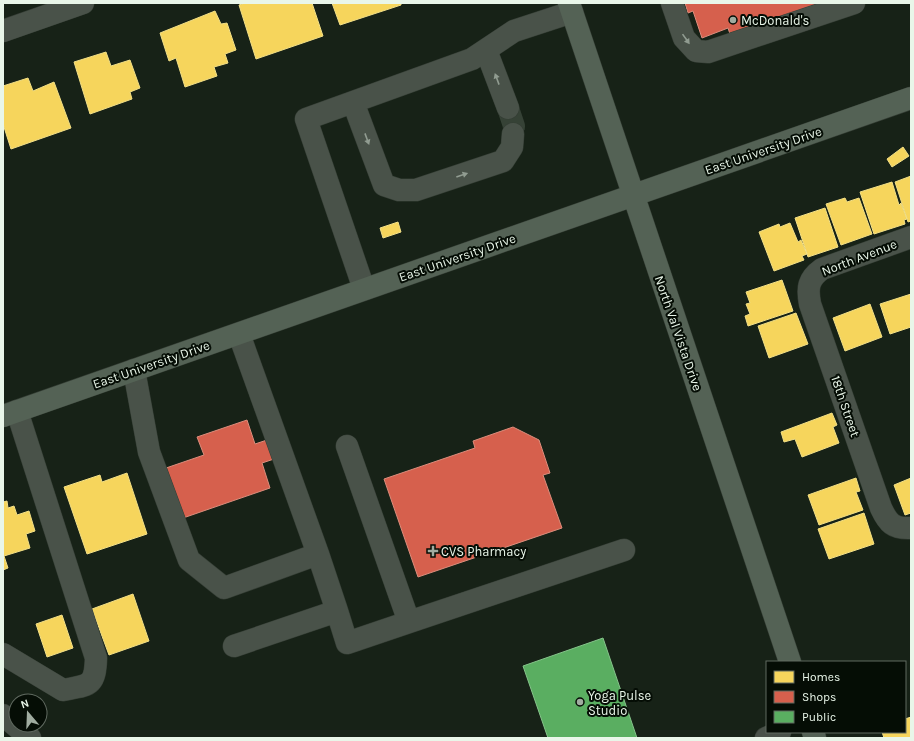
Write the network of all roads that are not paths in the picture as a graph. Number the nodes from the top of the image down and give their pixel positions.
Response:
1 (84, 3) edge
2 (672, 3) edge
3 (854, 3) edge
4 (570, 8) edge
5 (3, 31) edge
6 (486, 50) junction
7 (911, 98) edge
8 (354, 102) junction
9 (508, 108) tunnel mouth
10 (514, 134) tunnel mouth
11 (633, 196) junction
12 (911, 237) edge
13 (810, 281) joint
14 (364, 289) junction
15 (239, 334) junction
16 (134, 370) junction
17 (10, 414) edge
18 (346, 446) dead end
19 (903, 528) edge
20 (624, 550) dead end
21 (318, 554) junction
22 (337, 611) junction
23 (409, 622) junction
24 (234, 646) dead end
25 (3, 654) edge
26 (790, 661) edge
27 (3, 715) edge
28 (778, 733) edge
29 (30, 738) edge
30 (766, 738) edge

1 - 5 street
2 -> 3 street
4 - 6 street
4 - 11 main road, North Val Vista Drive
6 - 8 street
9 -> 6 street
7 - 11 main road, East University Drive
8 -> 10 street
8 - 14 street
11 - 14 main road, East University Drive
11 - 26 main road, North Val Vista Drive
12 - 13 street, North Avenue
13 - 19 street, 18th Street
14 - 15 main road, East University Drive
15 - 16 main road, East University Drive
15 - 21 street
16 - 17 main road, East University Drive
16 - 21 street
17 - 25 street
18 - 23 street
20 - 23 street
21 - 22 street
22 - 23 street
22 - 24 street
27 - 29 street
28 - 30 street

